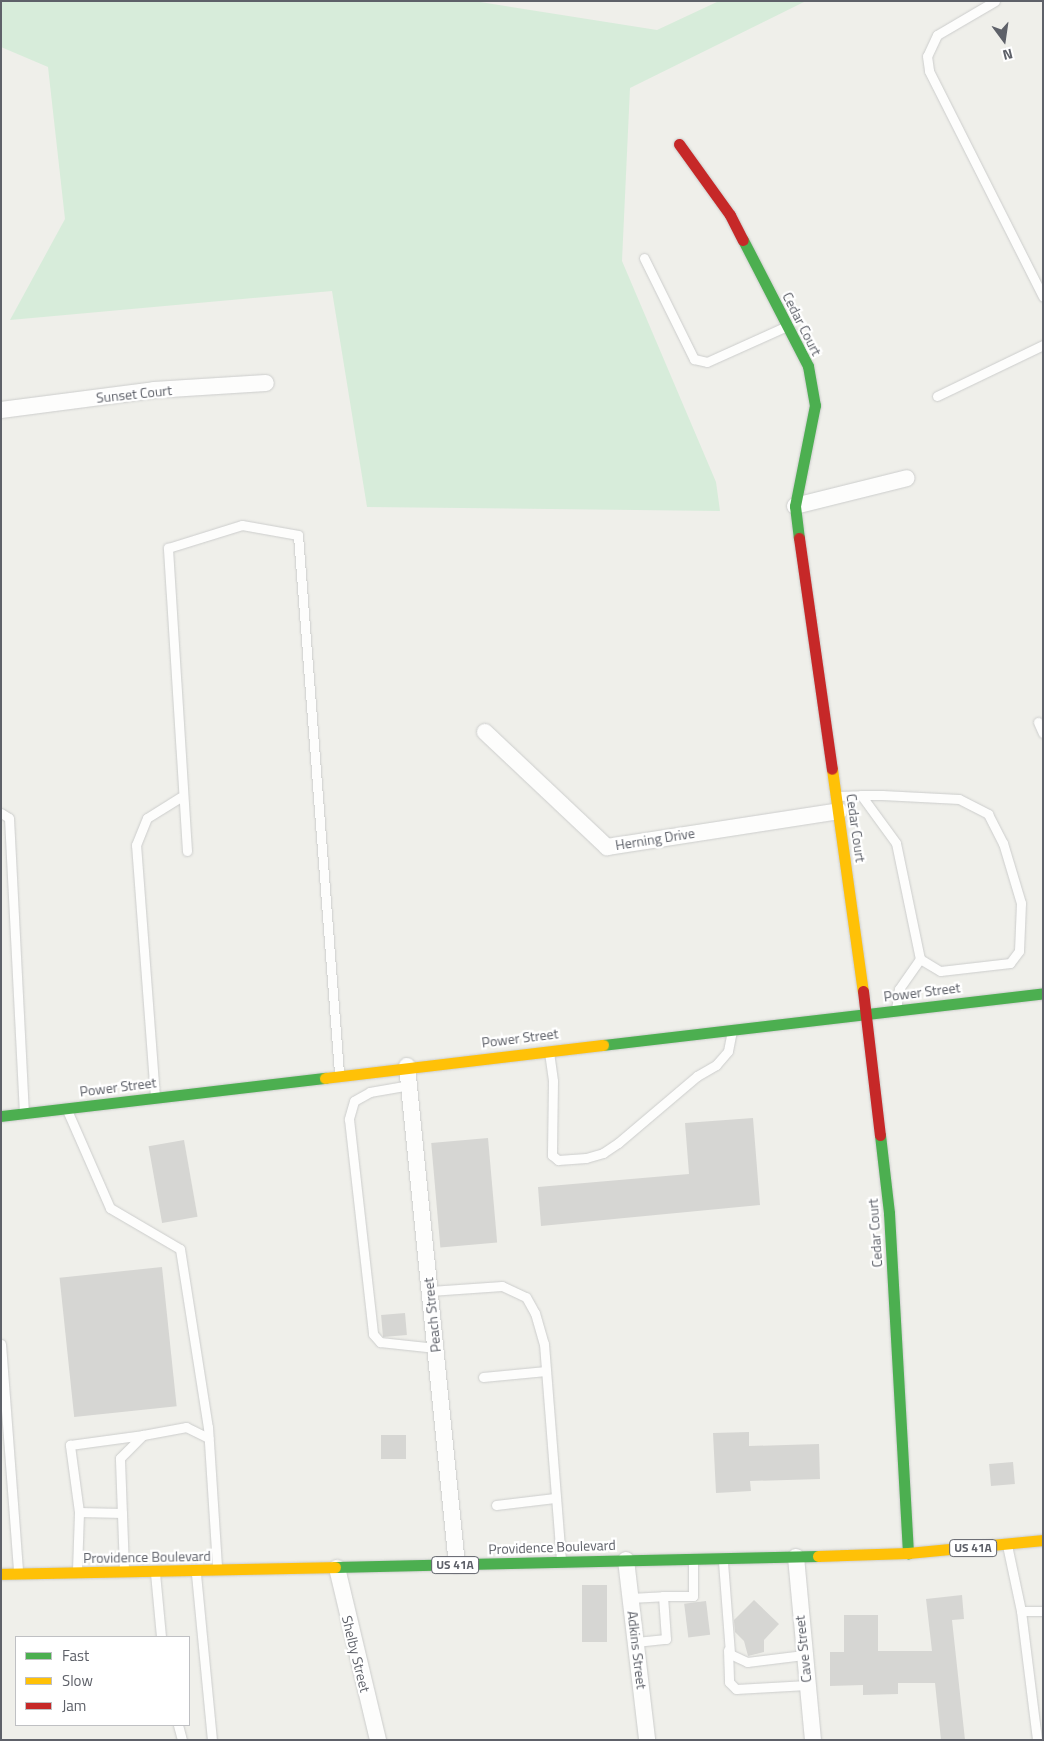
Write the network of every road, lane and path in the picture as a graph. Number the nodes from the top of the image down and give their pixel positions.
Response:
1 (995, 1) edge
2 (679, 144) dead end
3 (644, 258) dead end
4 (1043, 297) edge
5 (787, 326) junction
6 (1043, 345) edge
7 (266, 383) dead end
8 (937, 396) dead end
9 (1, 410) edge
10 (907, 478) dead end
11 (795, 506) junction
12 (1038, 722) dead end
13 (485, 732) dead end
14 (1043, 733) edge
15 (861, 795) junction
16 (180, 797) junction
17 (838, 803) junction
18 (1, 813) edge
19 (187, 852) dead end
20 (1, 888) edge
21 (12, 888) junction
22 (920, 959) junction
23 (1043, 993) edge
24 (896, 1010) junction
25 (866, 1013) junction
26 (733, 1029) junction
27 (548, 1050) junction
28 (407, 1066) junction
29 (339, 1073) junction
30 (410, 1085) junction
31 (155, 1097) junction
32 (66, 1108) junction
33 (24, 1114) junction
34 (1, 1116) edge
35 (430, 1291) junction
36 (1, 1344) edge
37 (436, 1348) junction
38 (546, 1372) junction
39 (483, 1377) dead end
40 (143, 1435) junction
41 (208, 1438) junction
42 (555, 1498) junction
43 (496, 1506) dead end
44 (80, 1512) junction
45 (122, 1513) junction
46 (1043, 1540) edge
47 (1006, 1545) junction
48 (908, 1553) junction
49 (796, 1557) junction
50 (723, 1559) junction
51 (626, 1560) junction
52 (693, 1560) junction
53 (561, 1562) junction
54 (457, 1564) junction
55 (337, 1568) junction
56 (218, 1570) junction
57 (154, 1571) junction
58 (195, 1571) junction
59 (124, 1572) junction
60 (77, 1573) junction
61 (1, 1574) edge
62 (19, 1574) junction
63 (663, 1596) junction
64 (630, 1598) junction
65 (1021, 1611) junction
66 (1043, 1611) edge
67 (161, 1636) edge
68 (636, 1642) junction
69 (728, 1648) junction
70 (804, 1655) junction
71 (807, 1685) junction
72 (178, 1726) edge
73 (182, 1740) edge
74 (212, 1740) edge
75 (378, 1740) edge
76 (647, 1740) edge
77 (813, 1740) edge
78 (1037, 1740) edge

1 - 4 lane
2 - 5 main road, Cedar Court
3 - 5 lane
5 - 11 main road, Cedar Court
6 - 8 lane
7 - 9 street, Sunset Court
10 - 11 street
11 - 17 main road, Cedar Court
12 - 14 lane
13 - 17 street, Herning Drive
15 - 17 lane
15 - 22 lane
15 - 22 lane
16 - 19 lane
16 - 29 lane
16 - 31 lane
17 - 25 main road, Cedar Court
18 - 21 lane
20 - 21 lane
21 - 33 lane
22 - 24 lane
23 - 24 main road, Power Street
24 - 25 main road, Power Street
25 - 26 main road, Power Street
25 - 48 main road, Cedar Court
26 - 27 main road, Power Street
26 - 27 lane
27 - 28 main road, Power Street
28 - 29 main road, Power Street
28 - 30 street, Peach Street
29 - 31 main road, Power Street
30 - 35 street, Peach Street
30 - 37 lane
31 - 32 main road, Power Street
32 - 33 main road, Power Street
32 - 41 lane
33 - 34 main road, Power Street
35 - 37 street, Peach Street
35 - 38 lane
36 - 62 lane
37 - 54 street, Peach Street
38 - 39 lane
38 - 42 lane
40 - 41 lane
40 - 44 lane
40 - 45 lane
41 - 56 lane
42 - 43 lane
42 - 53 lane
44 - 45 lane
44 - 60 lane
45 - 59 lane
46 - 47 main road, Providence Boulevard / US 41A
47 - 48 main road, Providence Boulevard / US 41A
47 - 65 lane
48 - 49 main road, Providence Boulevard / US 41A
49 - 50 main road, Providence Boulevard / US 41A
49 - 70 street, Cave Street
50 - 52 main road, Providence Boulevard / US 41A
50 - 69 lane
51 - 52 main road, Providence Boulevard / US 41A
51 - 53 main road, Providence Boulevard / US 41A
51 - 64 street, Adkins Street
52 - 63 lane
53 - 54 main road, Providence Boulevard / US 41A
54 - 55 main road, Providence Boulevard / US 41A
55 - 56 main road, Providence Boulevard / US 41A
55 - 75 street, Shelby Street
56 - 58 main road, Providence Boulevard / US 41A
57 - 58 main road, Providence Boulevard / US 41A
57 - 59 main road, Providence Boulevard / US 41A
57 - 67 lane
58 - 74 lane
59 - 60 main road, Providence Boulevard / US 41A
60 - 62 main road, Providence Boulevard / US 41A
61 - 62 main road, Providence Boulevard / US 41A
63 - 64 lane
63 - 68 lane
64 - 68 street, Adkins Street
65 - 66 lane
65 - 78 lane
68 - 76 street, Adkins Street
69 - 70 lane
69 - 71 lane
70 - 71 street, Cave Street
71 - 77 street, Cave Street
72 - 73 lane

